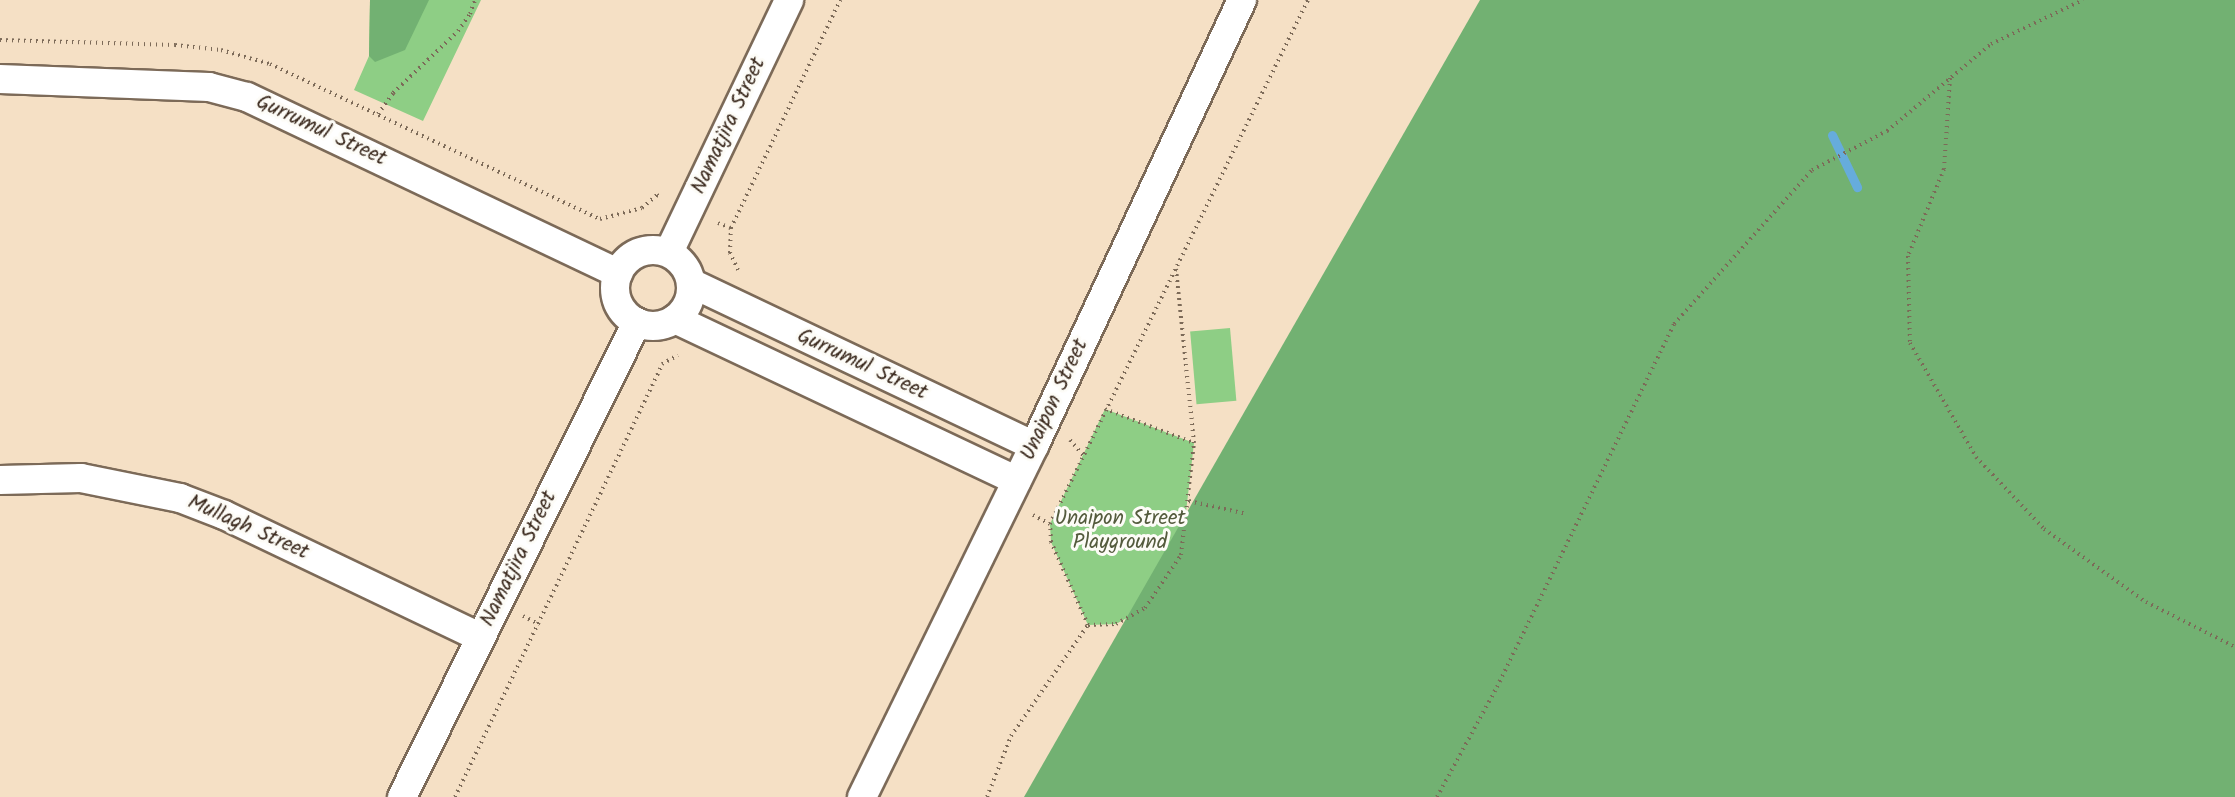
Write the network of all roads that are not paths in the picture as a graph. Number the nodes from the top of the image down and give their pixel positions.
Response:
1 (789, 0) edge
2 (1242, 0) edge
3 (0, 79) edge
4 (669, 252) junction
5 (618, 273) junction
6 (691, 283) junction
7 (675, 320) junction
8 (636, 322) junction
9 (1034, 446) junction
10 (0, 480) edge
11 (1017, 481) junction
12 (480, 637) junction
13 (402, 797) edge
14 (862, 797) edge

1 - 4 street, Namatjira Street
2 - 9 street, Unaipon Street
3 - 5 street, Gurrumul Street
4 - 5 street
4 - 6 street
5 - 8 street
6 - 7 street
6 - 9 street, Gurrumul Street
7 - 8 street
7 - 11 street, Gurrumul Street
8 - 12 street, Namatjira Street
9 - 11 street, Unaipon Street
10 - 12 street, Mullagh Street
11 - 14 street, Unaipon Street
12 - 13 street, Namatjira Street

